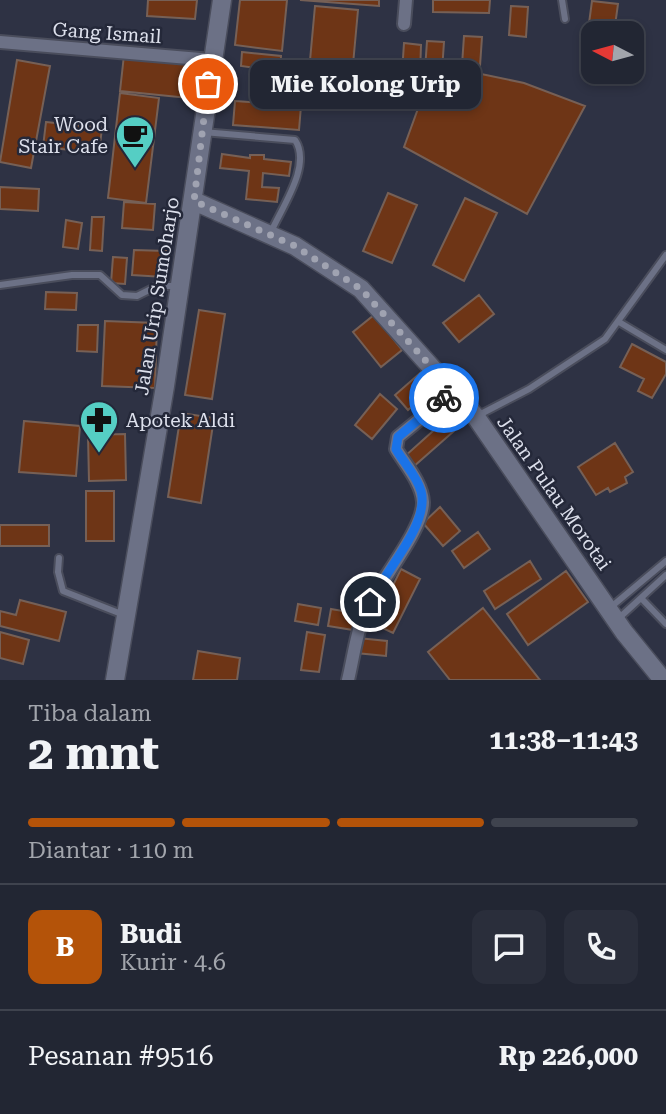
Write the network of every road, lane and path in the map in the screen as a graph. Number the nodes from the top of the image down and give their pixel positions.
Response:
1 (222, 0) edge
2 (406, 0) edge
3 (562, 0) edge
4 (565, 19) dead end
5 (404, 24) dead end
6 (0, 42) edge
7 (212, 60) junction
8 (201, 132) junction
9 (194, 201) junction
10 (270, 233) junction
11 (666, 255) edge
12 (0, 285) edge
13 (179, 286) junction
14 (619, 322) junction
15 (666, 350) edge
16 (453, 391) junction
17 (476, 417) junction
18 (59, 558) dead end
19 (666, 561) edge
20 (666, 575) edge
21 (641, 598) junction
22 (613, 614) junction
23 (126, 616) junction
24 (666, 624) edge
25 (115, 680) edge
26 (348, 680) edge
27 (663, 680) edge

1 - 7 main road, Jalan Urip Sumoharjo
2 - 5 street
3 - 4 lane
6 - 7 street, Gang Ismail
7 - 8 main road, Jalan Urip Sumoharjo
8 - 9 main road, Jalan Urip Sumoharjo
8 - 10 lane
9 - 10 main road, Jalan Pulau Morotai
9 - 13 main road, Jalan Urip Sumoharjo
10 - 16 main road, Jalan Pulau Morotai
11 - 14 lane
12 - 13 lane
13 - 23 main road, Jalan Urip Sumoharjo
14 - 15 lane
14 - 17 lane
16 - 17 main road, Jalan Pulau Morotai
16 - 26 street
17 - 22 main road, Jalan Pulau Morotai
18 - 23 lane
19 - 22 lane
20 - 21 lane
21 - 22 lane
21 - 24 lane
22 - 27 main road, Jalan Pulau Morotai
23 - 25 main road, Jalan Urip Sumoharjo

